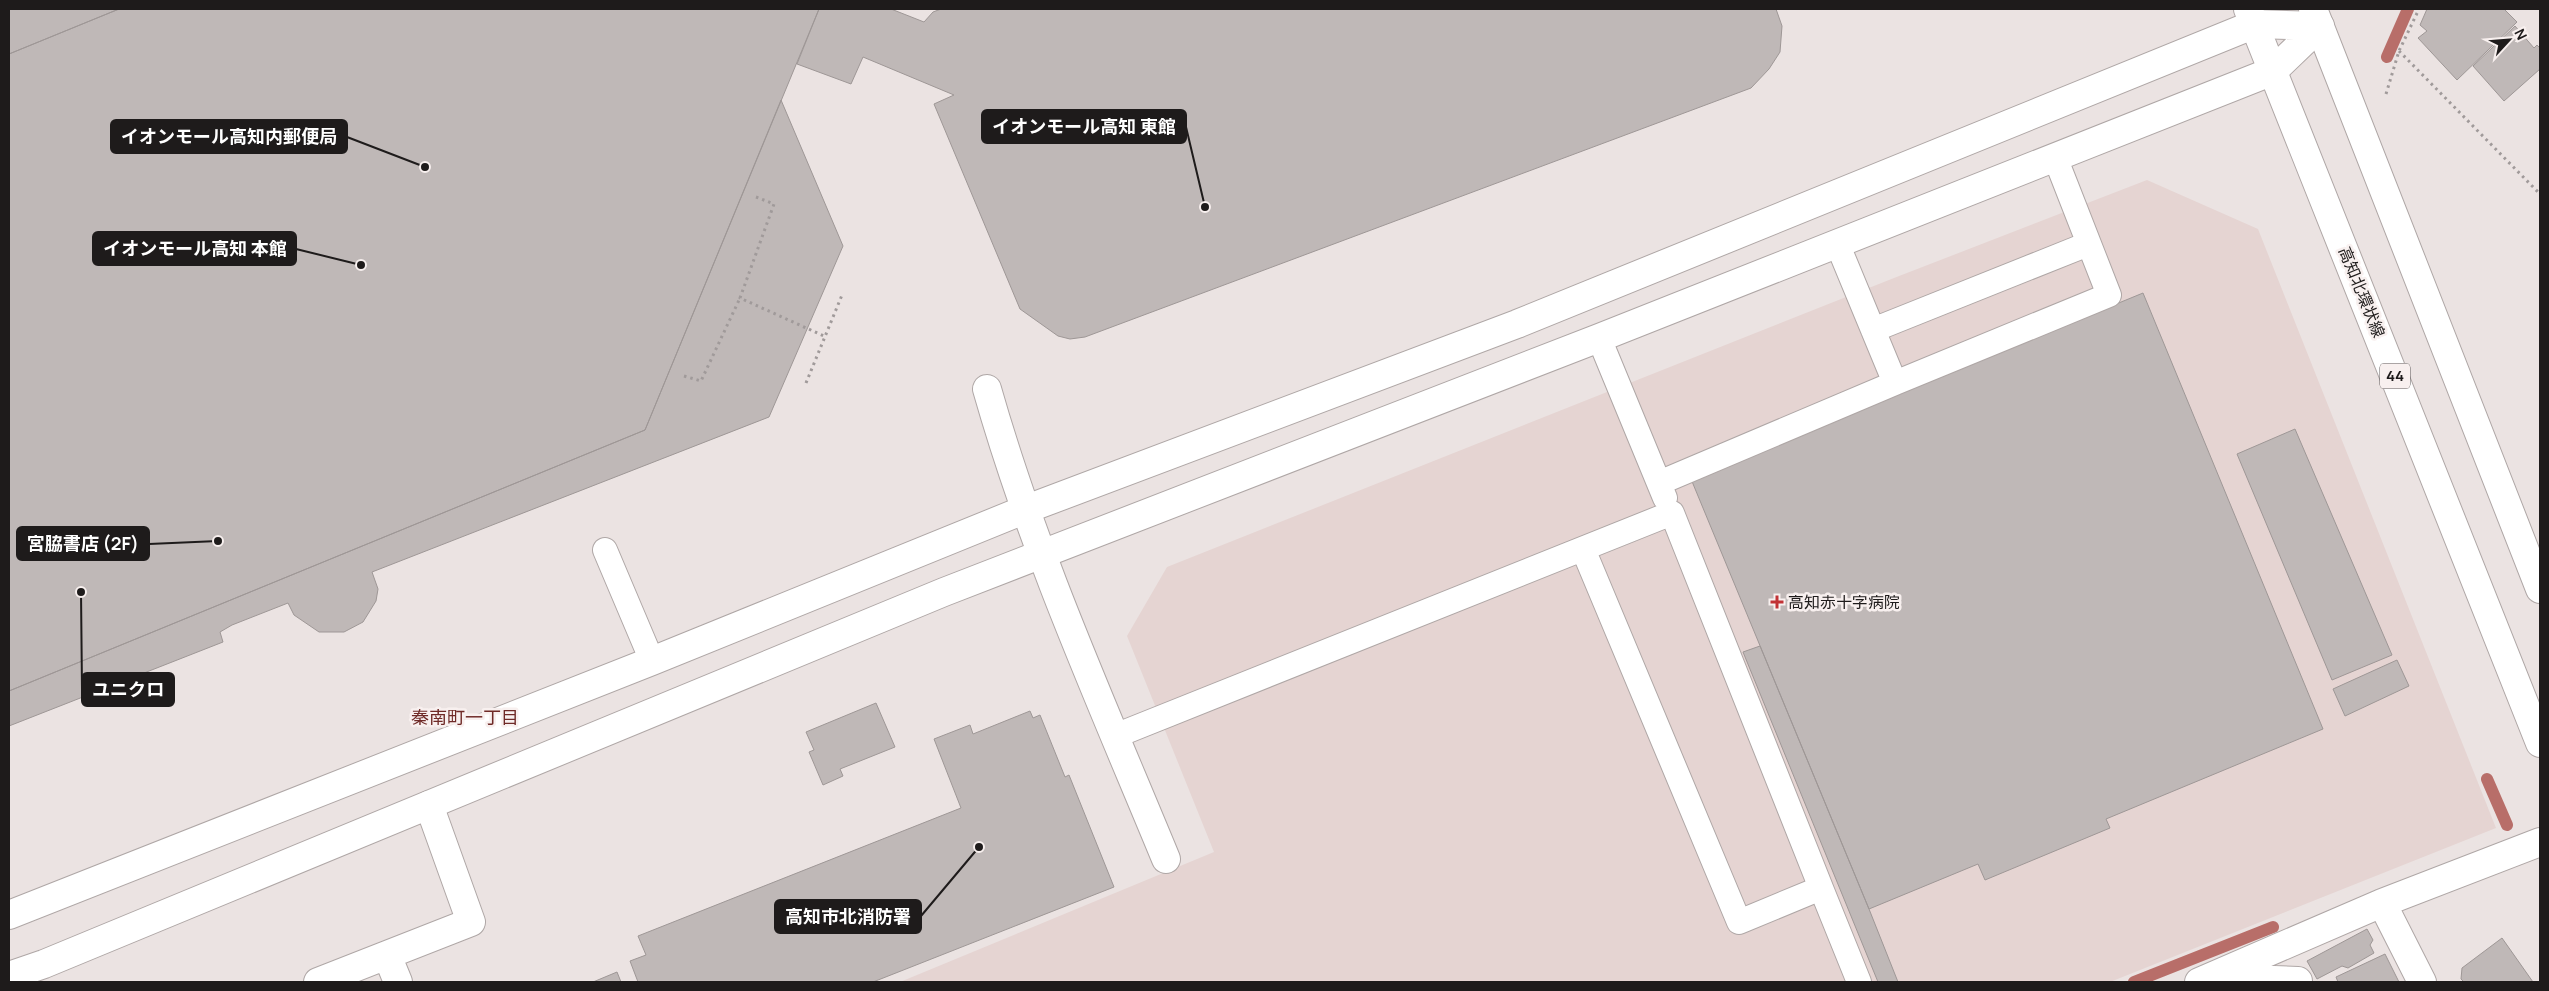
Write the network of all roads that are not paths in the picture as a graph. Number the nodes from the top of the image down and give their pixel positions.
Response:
1 (2252, 16) edge
2 (2317, 18) edge
3 (2273, 70) junction
4 (2055, 156) junction
5 (1837, 243) junction
6 (2088, 244) junction
7 (1873, 330) junction
8 (1600, 338) junction
9 (1895, 383) junction
10 (987, 389) dead end
11 (1660, 483) junction
12 (1024, 510) junction
13 (1672, 513) junction
14 (1583, 549) junction
15 (605, 550) dead end
16 (1042, 554) junction
17 (2540, 589) edge
18 (652, 661) junction
19 (1115, 736) junction
20 (2540, 743) edge
21 (429, 805) junction
22 (2540, 842) edge
23 (1166, 859) dead end
24 (1821, 888) junction
25 (2382, 903) junction
26 (9, 915) edge
27 (387, 955) junction
28 (9, 976) edge
29 (2298, 980) dead end
30 (2207, 981) edge
31 (318, 982) edge
32 (398, 982) edge
33 (1859, 982) edge
34 (2422, 982) edge

1 - 2 street
1 - 3 street, 高知北環状線 / 44
1 - 12 street
2 - 3 street
2 - 17 street
3 - 4 street
3 - 20 street, 高知北環状線 / 44
4 - 5 street
4 - 6 lane
5 - 7 lane
5 - 8 street
6 - 7 lane
6 - 9 lane
7 - 9 lane
8 - 11 lane
8 - 16 street
9 - 11 lane
10 - 12 street
11 - 13 lane
12 - 16 street
12 - 18 street
13 - 14 lane
13 - 24 lane
14 - 19 lane
14 - 24 lane
15 - 18 lane
16 - 19 street
16 - 21 street
18 - 26 street
19 - 23 street
21 - 27 street
21 - 28 street
22 - 25 street
24 - 33 lane
25 - 30 street
25 - 34 street
27 - 31 street
27 - 32 street
29 - 30 street

